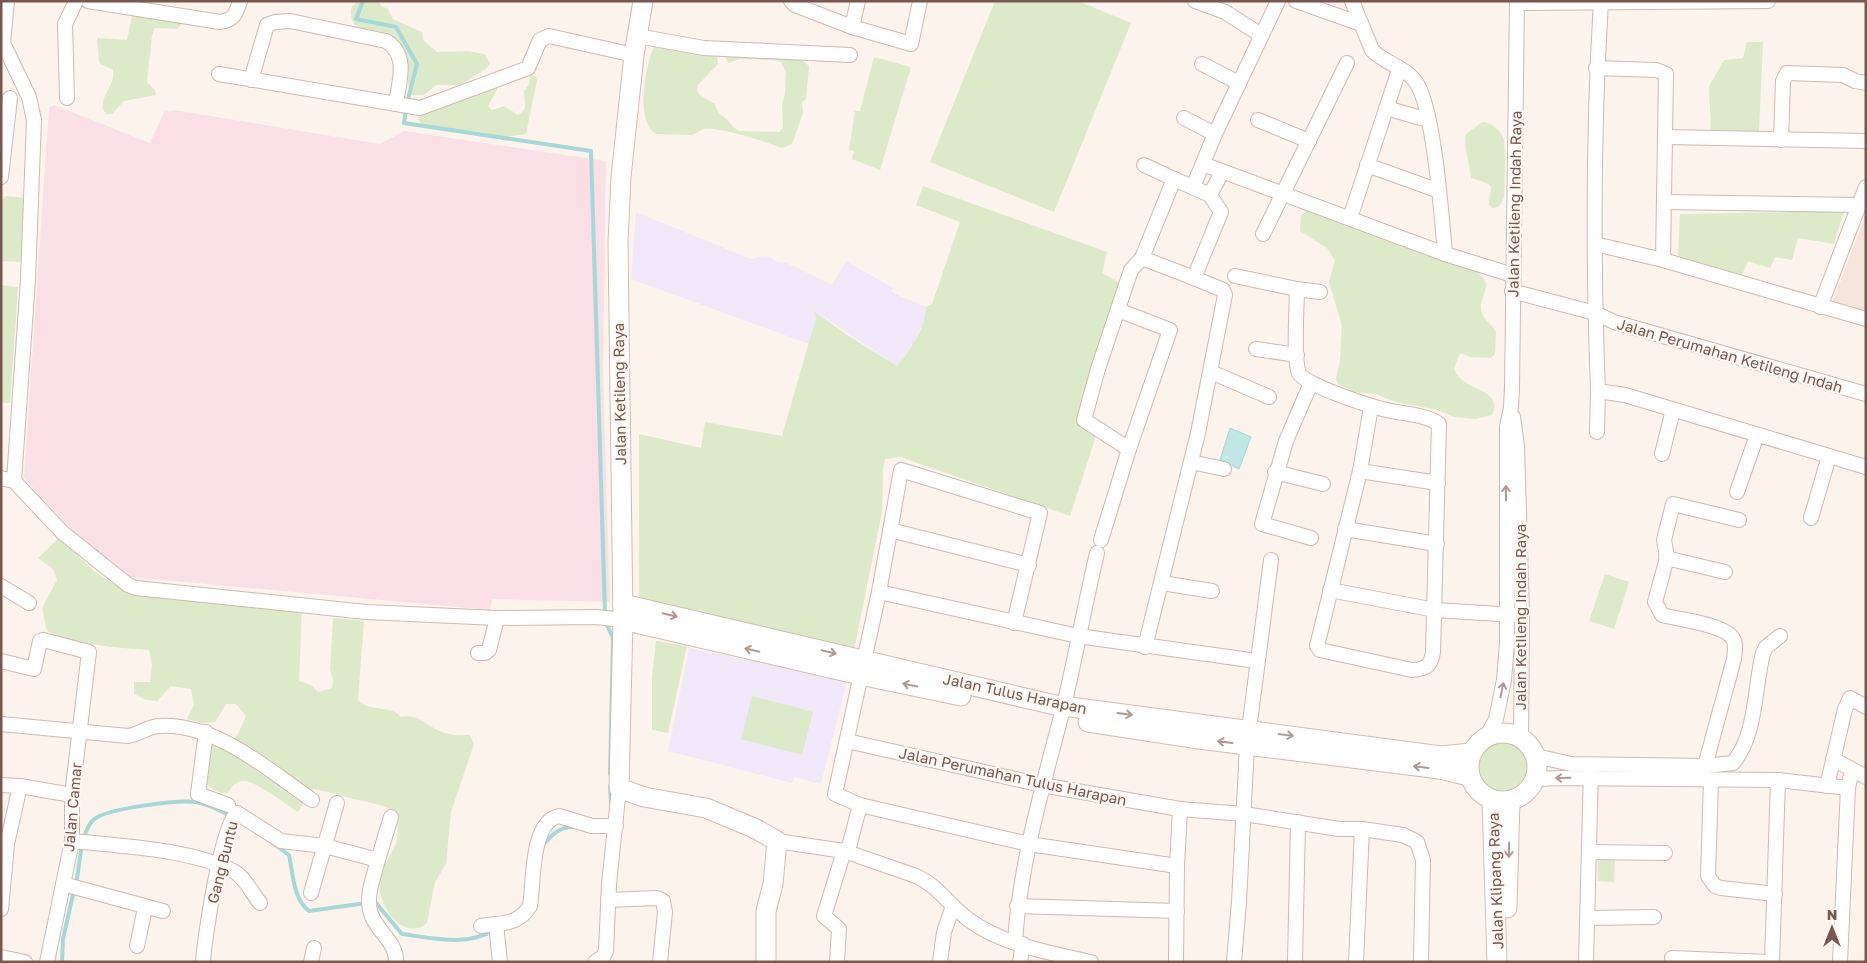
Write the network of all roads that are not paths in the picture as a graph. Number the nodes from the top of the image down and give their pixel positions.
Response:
1 (7, 1) edge
2 (76, 1) edge
3 (88, 1) edge
4 (240, 1) edge
5 (643, 1) edge
6 (791, 1) edge
7 (858, 1) edge
8 (920, 1) edge
9 (1195, 1) edge
10 (1278, 1) edge
11 (1296, 1) edge
12 (1352, 1) edge
13 (1768, 1) edge
14 (1517, 2) edge
15 (1601, 2) edge
16 (1668, 2) edge
17 (1361, 24) junction
18 (852, 27) junction
19 (1261, 35) junction
20 (637, 36) junction
21 (634, 55) junction
22 (850, 55) dead end
23 (1347, 63) dead end
24 (1202, 64) dead end
25 (1596, 68) junction
26 (1399, 70) junction
27 (219, 74) dead end
28 (251, 80) junction
29 (1239, 83) junction
30 (1866, 83) edge
31 (30, 97) junction
32 (6, 98) edge
33 (66, 98) dead end
34 (399, 104) junction
35 (1386, 108) junction
36 (1184, 118) dead end
37 (1258, 120) dead end
38 (1428, 120) junction
39 (1215, 134) junction
40 (1666, 137) junction
41 (1781, 140) junction
42 (1309, 141) junction
43 (1866, 141) edge
44 (1203, 164) junction
45 (1144, 165) dead end
46 (1367, 165) junction
47 (1222, 172) junction
48 (1, 177) edge
49 (1174, 179) junction
50 (1194, 187) junction
51 (1866, 187) edge
52 (1439, 191) junction
53 (1284, 193) junction
54 (1210, 195) junction
55 (1665, 202) junction
56 (1859, 204) junction
57 (1350, 218) junction
58 (1263, 234) dead end
59 (1595, 244) junction
60 (1445, 254) junction
61 (1142, 258) junction
62 (1663, 260) junction
63 (1513, 275) junction
64 (1235, 276) dead end
65 (1194, 278) junction
66 (1297, 289) junction
67 (1512, 291) junction
68 (1320, 292) dead end
69 (1820, 307) junction
70 (1118, 310) junction
71 (1595, 313) junction
72 (1866, 319) edge
73 (1256, 349) dead end
74 (1297, 354) junction
75 (1211, 372) junction
76 (1311, 383) junction
77 (1598, 391) junction
78 (1866, 394) edge
79 (1269, 397) dead end
80 (1371, 407) junction
81 (1512, 407) junction
82 (1674, 410) junction
83 (1597, 432) dead end
84 (1757, 434) junction
85 (1129, 449) junction
86 (1662, 454) dead end
87 (1829, 456) junction
88 (1191, 462) junction
89 (1866, 467) edge
90 (1224, 469) dead end
91 (1360, 471) junction
92 (1275, 472) junction
93 (8, 479) edge
94 (1438, 483) junction
95 (1323, 484) dead end
96 (1737, 492) dead end
97 (1811, 518) dead end
98 (1739, 520) dead end
99 (1346, 529) junction
100 (890, 530) junction
101 (1311, 538) dead end
102 (1101, 540) dead end
103 (1437, 544) junction
104 (1097, 553) dead end
105 (1666, 558) junction
106 (1271, 560) dead end
107 (1029, 565) junction
108 (1725, 572) dead end
109 (1162, 583) junction
110 (1, 586) edge
111 (1330, 590) junction
112 (1212, 591) dead end
113 (879, 592) junction
114 (29, 603) dead end
115 (1435, 610) junction
116 (620, 614) junction
117 (1506, 614) junction
118 (1522, 615) junction
119 (497, 618) junction
120 (1014, 623) junction
121 (1078, 636) junction
122 (1780, 636) dead end
123 (1145, 647) junction
124 (478, 653) dead end
125 (1257, 661) junction
126 (1, 662) edge
127 (862, 668) junction
128 (1866, 706) edge
129 (1062, 712) junction
130 (1, 724) edge
131 (78, 731) junction
132 (206, 732) junction
133 (1487, 736) junction
134 (1248, 738) junction
135 (1521, 738) junction
136 (847, 742) junction
137 (1471, 753) junction
138 (1536, 756) junction
139 (1833, 759) junction
140 (1705, 766) junction
141 (1852, 770) junction
142 (1591, 771) junction
143 (1665, 772) junction
144 (1469, 776) junction
145 (1866, 777) edge
146 (1536, 779) junction
147 (1778, 780) junction
148 (1711, 781) junction
149 (1, 785) edge
150 (1042, 785) junction
151 (20, 786) junction
152 (1827, 786) junction
153 (619, 788) junction
154 (1848, 788) junction
155 (72, 795) junction
156 (312, 800) dead end
157 (1501, 801) junction
158 (336, 803) dead end
159 (860, 805) junction
160 (1180, 809) junction
161 (1244, 814) junction
162 (230, 815) junction
163 (391, 817) dead end
164 (1298, 822) junction
165 (613, 826) junction
166 (1362, 829) junction
167 (776, 841) junction
168 (80, 842) junction
169 (4, 844) edge
170 (1030, 844) junction
171 (325, 846) junction
172 (844, 851) junction
173 (1589, 852) junction
174 (1665, 853) dead end
175 (372, 858) junction
176 (219, 866) junction
177 (1177, 866) junction
178 (69, 886) junction
179 (312, 893) dead end
180 (1774, 894) junction
181 (608, 900) junction
182 (2, 902) edge
183 (260, 903) dead end
184 (953, 906) junction
185 (1017, 906) junction
186 (146, 908) junction
187 (163, 911) dead end
188 (1177, 911) junction
189 (1654, 917) dead end
190 (1588, 918) junction
191 (481, 926) dead end
192 (496, 927) junction
193 (1019, 943) junction
194 (138, 946) dead end
195 (1, 957) edge
196 (1672, 958) dead end
197 (25, 962) edge
198 (47, 962) edge
199 (203, 962) edge
200 (396, 962) edge
201 (500, 962) edge
202 (595, 962) edge
203 (660, 962) edge
204 (766, 962) edge
205 (837, 962) edge
206 (940, 962) edge
207 (1020, 962) edge
208 (1091, 962) edge
209 (1176, 962) edge
210 (1234, 962) edge
211 (1295, 962) edge
212 (1356, 962) edge
213 (1421, 962) edge
214 (1497, 962) edge
215 (1506, 962) edge
216 (1586, 962) edge
217 (1770, 962) edge
218 (1840, 962) edge

1 - 31 street
2 - 33 street
3 - 4 street
5 - 20 main road, Jalan Ketileng Raya
6 - 18 street
7 - 18 street
8 - 18 street
9 - 19 street
10 - 19 street
11 - 17 street
12 - 17 street
13 - 16 street
14 - 15 street
14 - 63 street, Jalan Ketileng Indah Raya
15 - 16 street
15 - 25 street
17 - 26 street
19 - 29 street
20 - 21 main road, Jalan Ketileng Raya
20 - 22 street
21 - 34 street
21 - 116 main road, Jalan Ketileng Raya
23 - 42 street
24 - 29 street
25 - 40 street
25 - 59 street
26 - 35 street
26 - 38 street
27 - 28 street
28 - 34 street
28 - 34 street
29 - 39 street
30 - 41 street
31 - 32 street
31 - 93 street
32 - 48 street
35 - 38 street
35 - 46 street
36 - 39 street
37 - 42 street
38 - 52 street
39 - 44 street
40 - 41 street
40 - 55 street
41 - 43 street
42 - 53 street
44 - 47 street
44 - 50 street
45 - 49 street
46 - 52 street
46 - 57 street
47 - 53 street
47 - 54 street
49 - 50 street
49 - 61 street
50 - 54 street
51 - 56 street
52 - 60 street
53 - 57 street
53 - 58 street
54 - 65 street
55 - 56 street
55 - 62 street
56 - 69 street
57 - 60 street
59 - 62 street
59 - 71 street
60 - 63 street
61 - 65 street
61 - 70 street
62 - 69 street
63 - 67 street, Jalan Ketileng Indah Raya
64 - 66 street
65 - 75 street
66 - 68 street
66 - 74 street
67 - 71 street, Jalan Perumahan Ketileng Indah
67 - 81 street, Jalan Ketileng Indah Raya
69 - 72 street
70 - 85 street
70 - 85 street
71 - 77 street
71 - 78 street, Jalan Perumahan Ketileng Indah
73 - 74 street
74 - 76 street
75 - 79 street
75 - 88 street
76 - 80 street
76 - 92 street
77 - 82 street
77 - 83 street
80 - 91 street
80 - 94 street
117 -> 81 street, Jalan Ketileng Indah Raya
81 - 118 street, Jalan Ketileng Indah Raya
82 - 84 street
82 - 86 street
84 - 87 street
84 - 96 street
85 - 102 street
87 - 89 street
87 - 97 street
88 - 90 street
88 - 109 street
91 - 94 street
91 - 99 street
92 - 95 street
92 - 101 street
93 - 119 street
94 - 103 street
98 - 105 street
99 - 103 street
99 - 111 street
100 - 107 street
100 - 107 street
100 - 113 street
103 - 115 street
104 - 121 street
105 - 108 street
105 - 140 street
106 - 125 street
107 - 120 street
109 - 112 street
109 - 123 street
110 - 114 street
111 - 115 street
111 - 115 street
113 - 120 street
113 - 127 street
115 - 117 street
116 - 119 street
116 - 127 main road, Jalan Tulus Harapan
116 - 153 main road, Jalan Ketileng Raya
117 - 118 street
133 -> 117 street, Jalan Ketileng Indah Raya
118 - 135 street, Jalan Ketileng Indah Raya
119 - 124 street
120 - 121 street
121 - 123 street
121 - 129 street
122 - 140 street
123 - 125 street
125 - 134 street
126 - 131 street, Jalan Camar
127 - 129 main road, Jalan Tulus Harapan
127 - 136 street
128 - 139 street
129 - 134 main road, Jalan Tulus Harapan
129 - 150 street
130 - 131 street
131 - 132 street
131 - 155 street, Jalan Camar
132 - 156 street
132 - 162 street
133 - 135 main road
133 - 137 main road
134 -> 137 main road, Jalan Tulus Harapan
144 -> 134 main road, Jalan Tulus Harapan
134 - 161 street
135 - 138 main road
136 - 150 street, Jalan Perumahan Tulus Harapan
136 - 159 street
137 - 144 main road
138 - 142 street
138 - 146 main road
139 - 141 street
139 - 152 street
140 - 143 street
141 - 145 street
141 - 154 street
142 - 143 street
142 -> 146 street
142 - 173 street
143 - 148 street
144 - 157 main road
146 - 157 main road
147 - 148 street
147 - 152 street
147 - 180 street
148 - 180 street
149 - 151 street
150 - 160 street, Jalan Perumahan Tulus Harapan
150 - 170 street
151 - 155 street
151 - 169 street
152 - 154 street
153 - 165 street
153 - 167 main road
154 - 218 street
155 - 168 street, Jalan Camar
157 - 214 main road, Jalan Klipang Raya
157 -> 215 main road, Jalan Klipang Raya
158 - 171 street
159 - 170 street
159 - 172 street
160 - 161 street, Jalan Perumahan Tulus Harapan
160 - 177 street
161 - 164 street, Jalan Perumahan Tulus Harapan
161 - 210 street
162 - 171 street, Gang Buntu
162 - 176 street, Gang Buntu
163 - 175 street
164 - 166 street, Jalan Perumahan Tulus Harapan
164 - 211 street
165 - 181 street
165 - 192 street
166 - 212 street
166 - 213 street, Jalan Perumahan Tulus Harapan
167 - 172 street
167 - 204 main road
168 - 176 street
168 - 178 street, Jalan Camar
169 - 182 street
170 - 177 street
170 - 185 street
171 - 175 street, Gang Buntu
171 - 179 street
172 - 184 street
172 - 205 street
173 - 174 street
173 - 190 street
175 - 200 street
176 - 183 street
176 - 199 street, Gang Buntu
177 - 188 street
178 - 186 street
178 - 198 street, Jalan Camar
180 - 217 street
181 - 202 street
181 - 203 street
184 - 193 street
184 - 206 street
185 - 188 street
185 - 193 street
186 - 187 street
186 - 194 street
188 - 209 street
189 - 190 street
190 - 216 street
191 - 192 street
192 - 201 street
193 - 207 street
193 - 208 street
195 - 197 street
196 - 217 street

